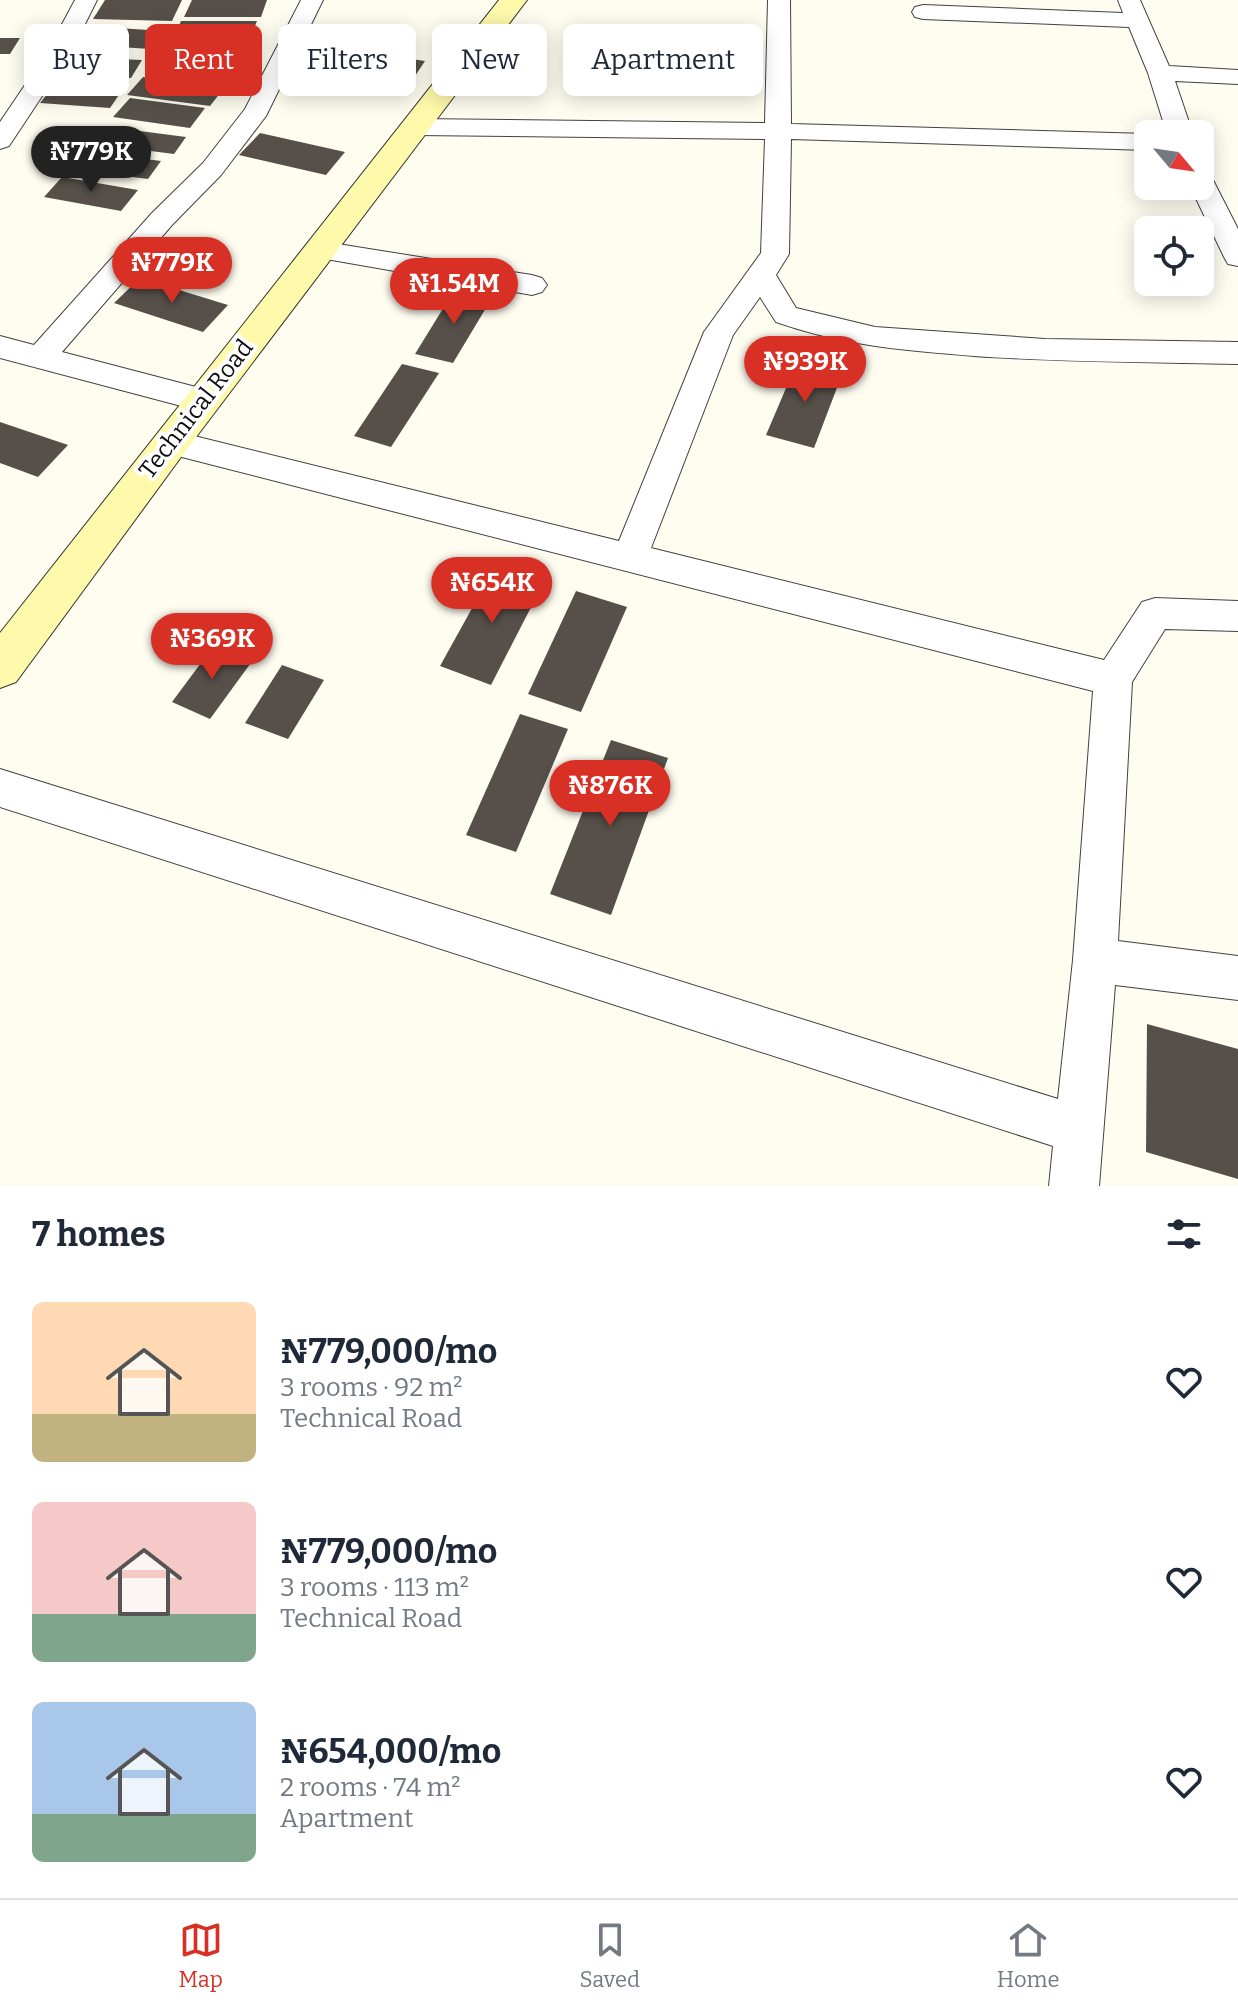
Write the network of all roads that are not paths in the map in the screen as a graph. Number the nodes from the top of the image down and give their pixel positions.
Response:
1 (86, 0) edge
2 (312, 0) edge
3 (513, 0) edge
4 (779, 0) edge
5 (1133, 10) edge
6 (923, 12) dead end
7 (1160, 73) junction
8 (1238, 77) edge
9 (1175, 120) edge
10 (416, 127) junction
11 (776, 131) junction
12 (0, 141) edge
13 (1134, 142) edge
14 (1212, 200) edge
15 (1230, 228) edge
16 (319, 250) junction
17 (1238, 257) edge
18 (761, 275) junction
19 (532, 285) dead end
20 (0, 347) edge
21 (1238, 353) edge
22 (41, 357) junction
23 (204, 400) junction
24 (170, 442) junction
25 (630, 557) junction
26 (1238, 616) edge
27 (0, 668) edge
28 (1113, 679) junction
29 (0, 788) edge
30 (1095, 960) junction
31 (1238, 978) edge
32 (1079, 1130) junction
33 (1074, 1186) edge

1 - 12 street
2 - 22 street
3 - 10 street, Technical Road
4 - 11 street
5 - 6 street
5 - 7 street
7 - 8 street
7 - 9 street
10 - 11 street
10 - 16 street, Technical Road
11 - 13 street
11 - 18 street
14 - 15 street
15 - 17 street
16 - 19 street
16 - 23 street, Technical Road
18 - 21 street
18 - 25 street
20 - 22 street
22 - 23 street
23 - 24 street, Technical Road
24 - 25 street
24 - 27 street, Technical Road
25 - 28 street
26 - 28 street
28 - 30 street
29 - 32 street
30 - 31 street
30 - 32 street
32 - 33 street

